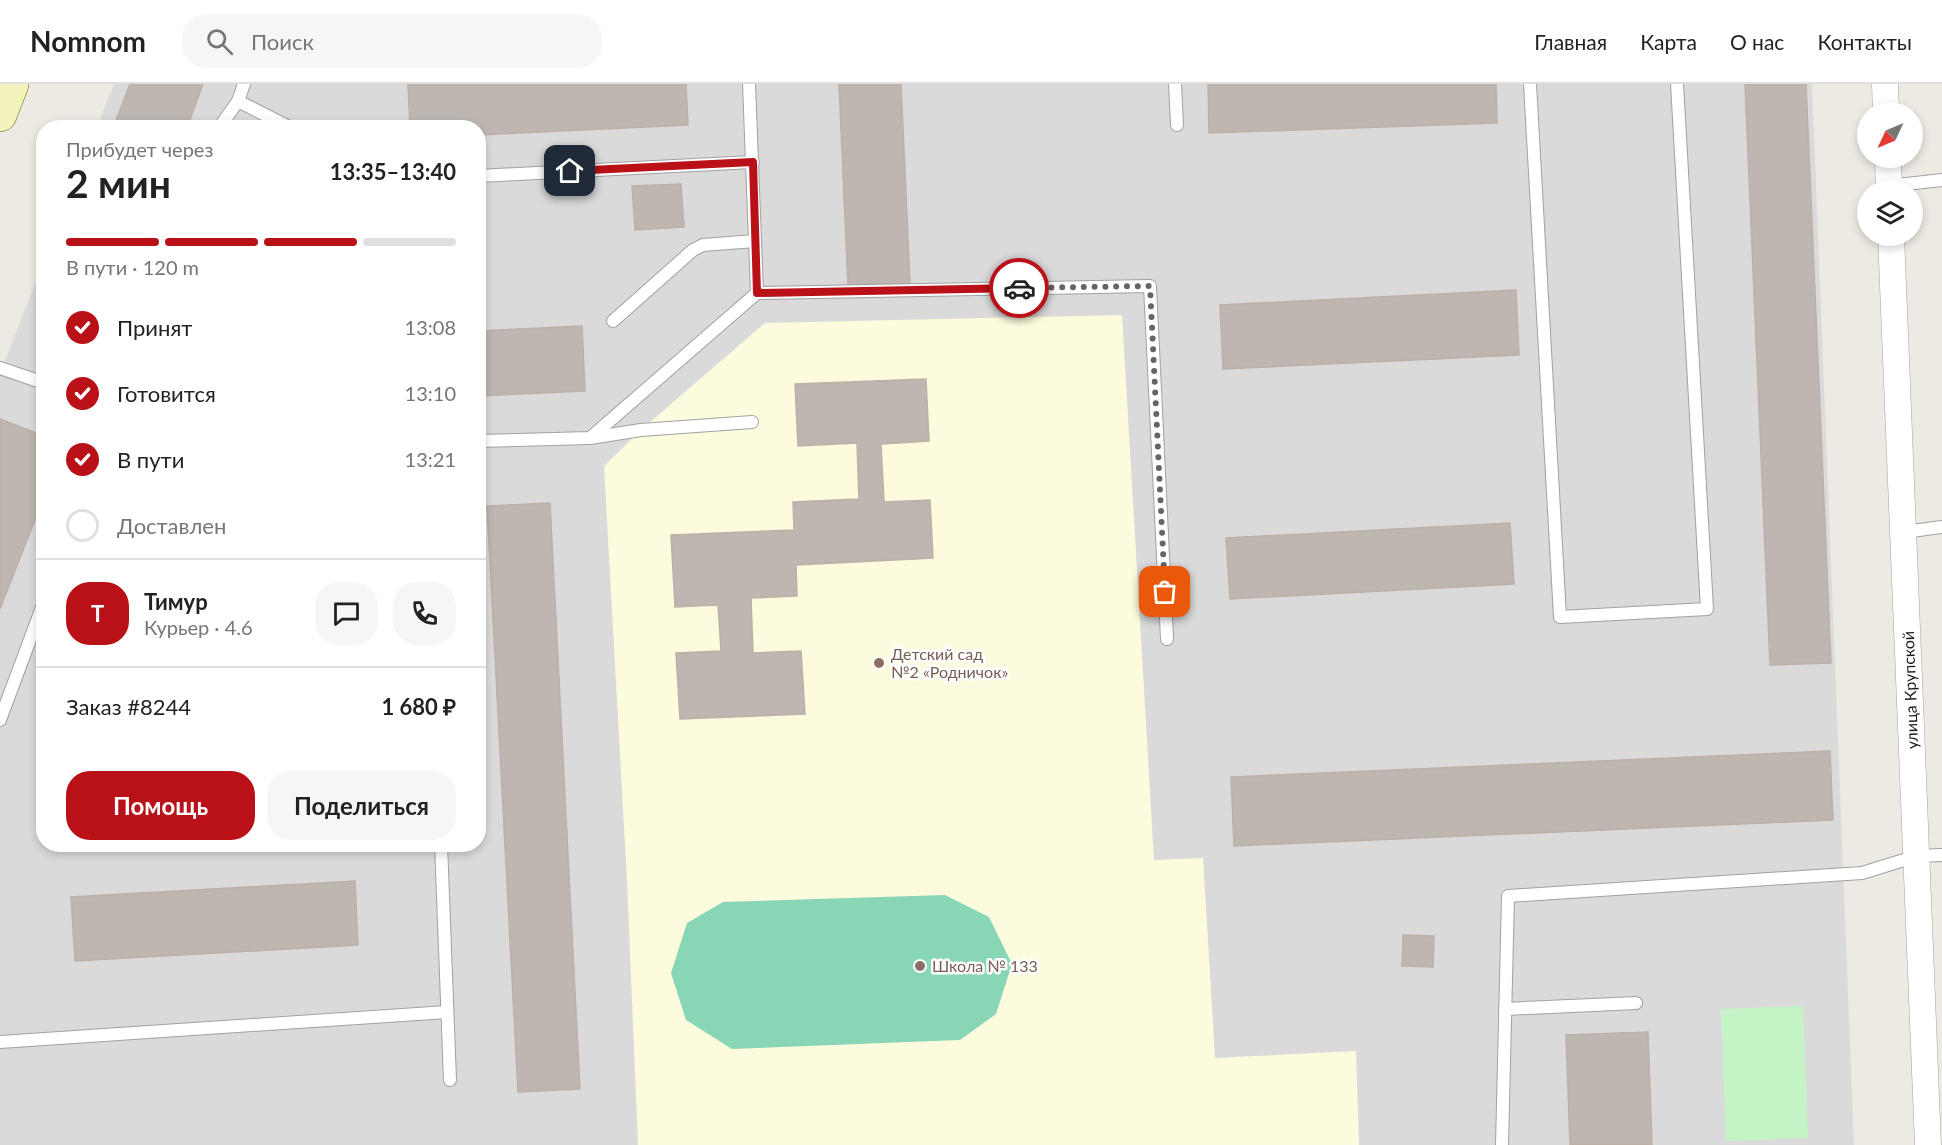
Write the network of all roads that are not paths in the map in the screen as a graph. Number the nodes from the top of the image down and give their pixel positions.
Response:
1 (12, 84) edge
2 (244, 84) edge
3 (749, 84) edge
4 (1175, 84) edge
5 (1530, 84) edge
6 (1677, 84) edge
7 (1885, 84) edge
8 (238, 100) junction
9 (1886, 102) edge
10 (0, 116) edge
11 (224, 120) edge
12 (276, 120) edge
13 (1177, 125) dead end
14 (753, 162) junction
15 (486, 176) edge
16 (1942, 180) edge
17 (1923, 183) edge
18 (755, 242) junction
19 (1891, 246) edge
20 (757, 293) junction
21 (612, 321) dead end
22 (0, 368) edge
23 (36, 380) edge
24 (752, 423) dead end
25 (590, 438) junction
26 (486, 441) edge
27 (1942, 527) edge
28 (1904, 532) junction
29 (36, 623) edge
30 (1167, 639) dead end
31 (0, 720) edge
32 (441, 852) edge
33 (1942, 855) edge
34 (1917, 856) junction
35 (1636, 1003) dead end
36 (1505, 1009) junction
37 (447, 1012) junction
38 (0, 1042) edge
39 (450, 1080) dead end
40 (1502, 1145) edge
41 (1928, 1145) edge

1 - 10 main road
2 - 8 lane
3 - 14 lane
4 - 13 lane
5 - 6 lane
7 - 9 street
8 - 11 lane
8 - 12 lane
14 - 15 lane
14 - 18 lane
16 - 17 lane
18 - 20 lane
18 - 21 lane
19 - 28 street, улица Крупской
20 - 25 lane
20 - 30 lane
22 - 23 lane
24 - 25 lane
25 - 26 lane
27 - 28 lane
28 - 34 street, улица Крупской
29 - 31 lane
32 - 37 lane
33 - 34 lane
34 - 36 lane
34 - 41 street, улица Крупской
35 - 36 lane
36 - 40 lane
37 - 38 lane
37 - 39 lane

